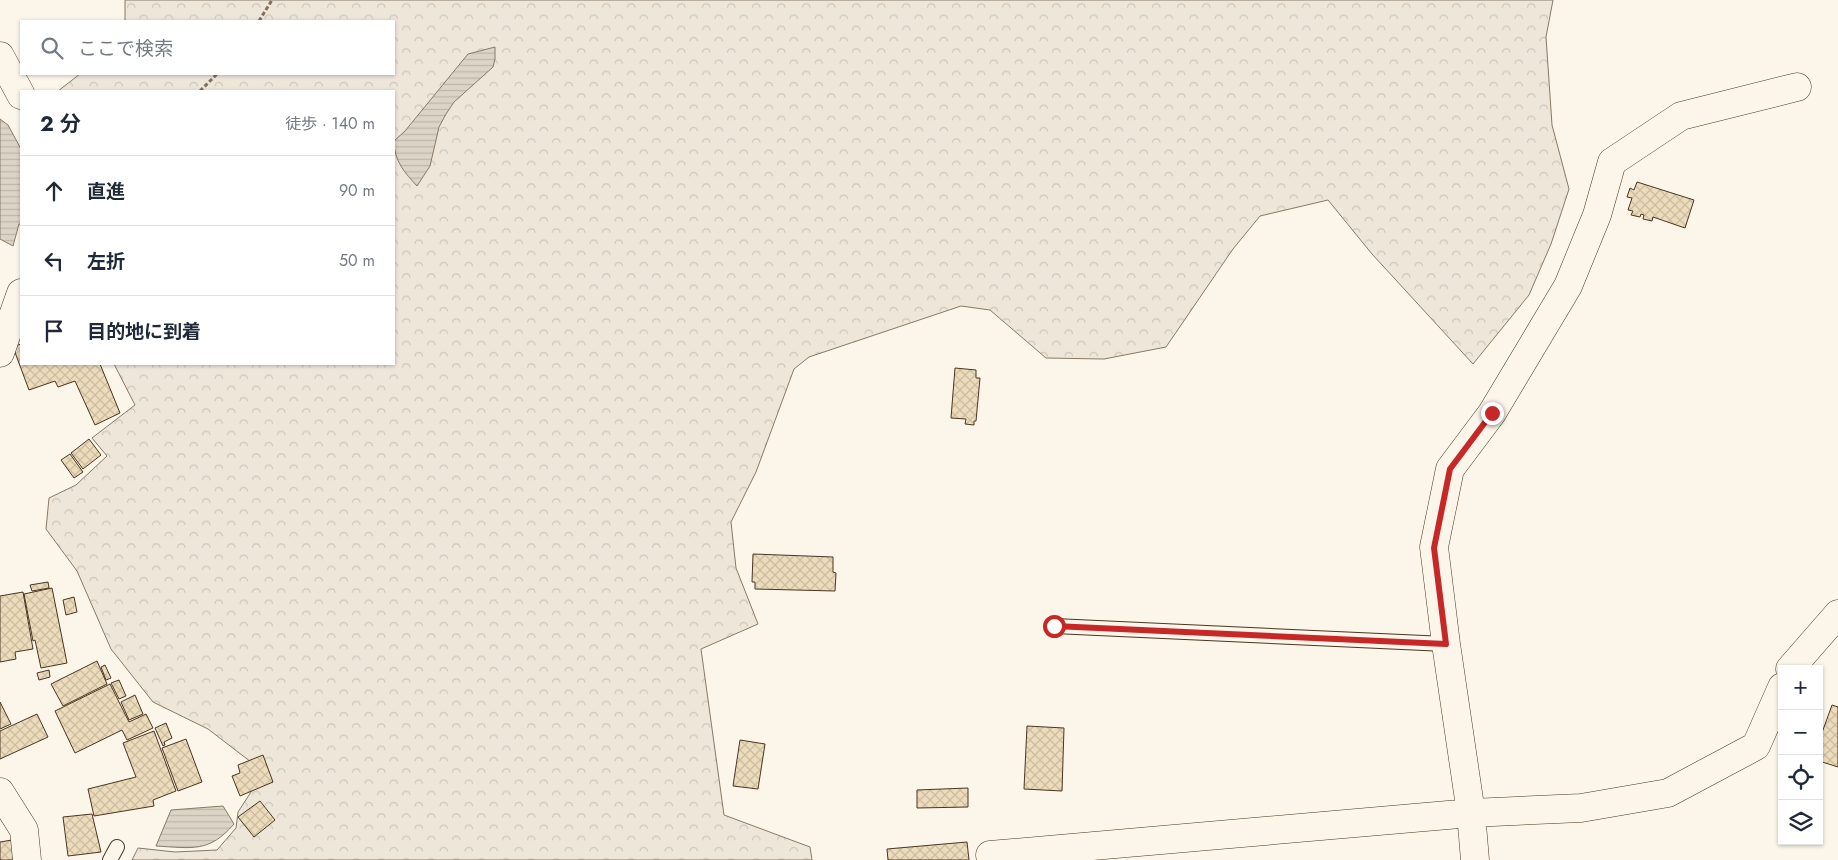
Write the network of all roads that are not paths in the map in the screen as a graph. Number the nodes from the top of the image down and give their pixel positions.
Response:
1 (0, 56) edge
2 (1797, 87) dead end
3 (20, 93) edge
4 (20, 296) edge
5 (0, 353) edge
6 (1838, 614) edge
7 (1054, 626) dead end
8 (1446, 644) junction
9 (1793, 665) edge
10 (1778, 696) edge
11 (0, 792) edge
12 (1470, 813) junction
13 (117, 847) dead end
14 (990, 855) dead end
15 (27, 860) edge
16 (110, 860) edge
17 (1475, 860) edge

1 - 3 street
2 - 8 street
4 - 5 street
6 - 9 street
7 - 8 lane
8 - 12 street
10 - 12 street
11 - 15 street
12 - 14 street
12 - 17 street
13 - 16 lane

